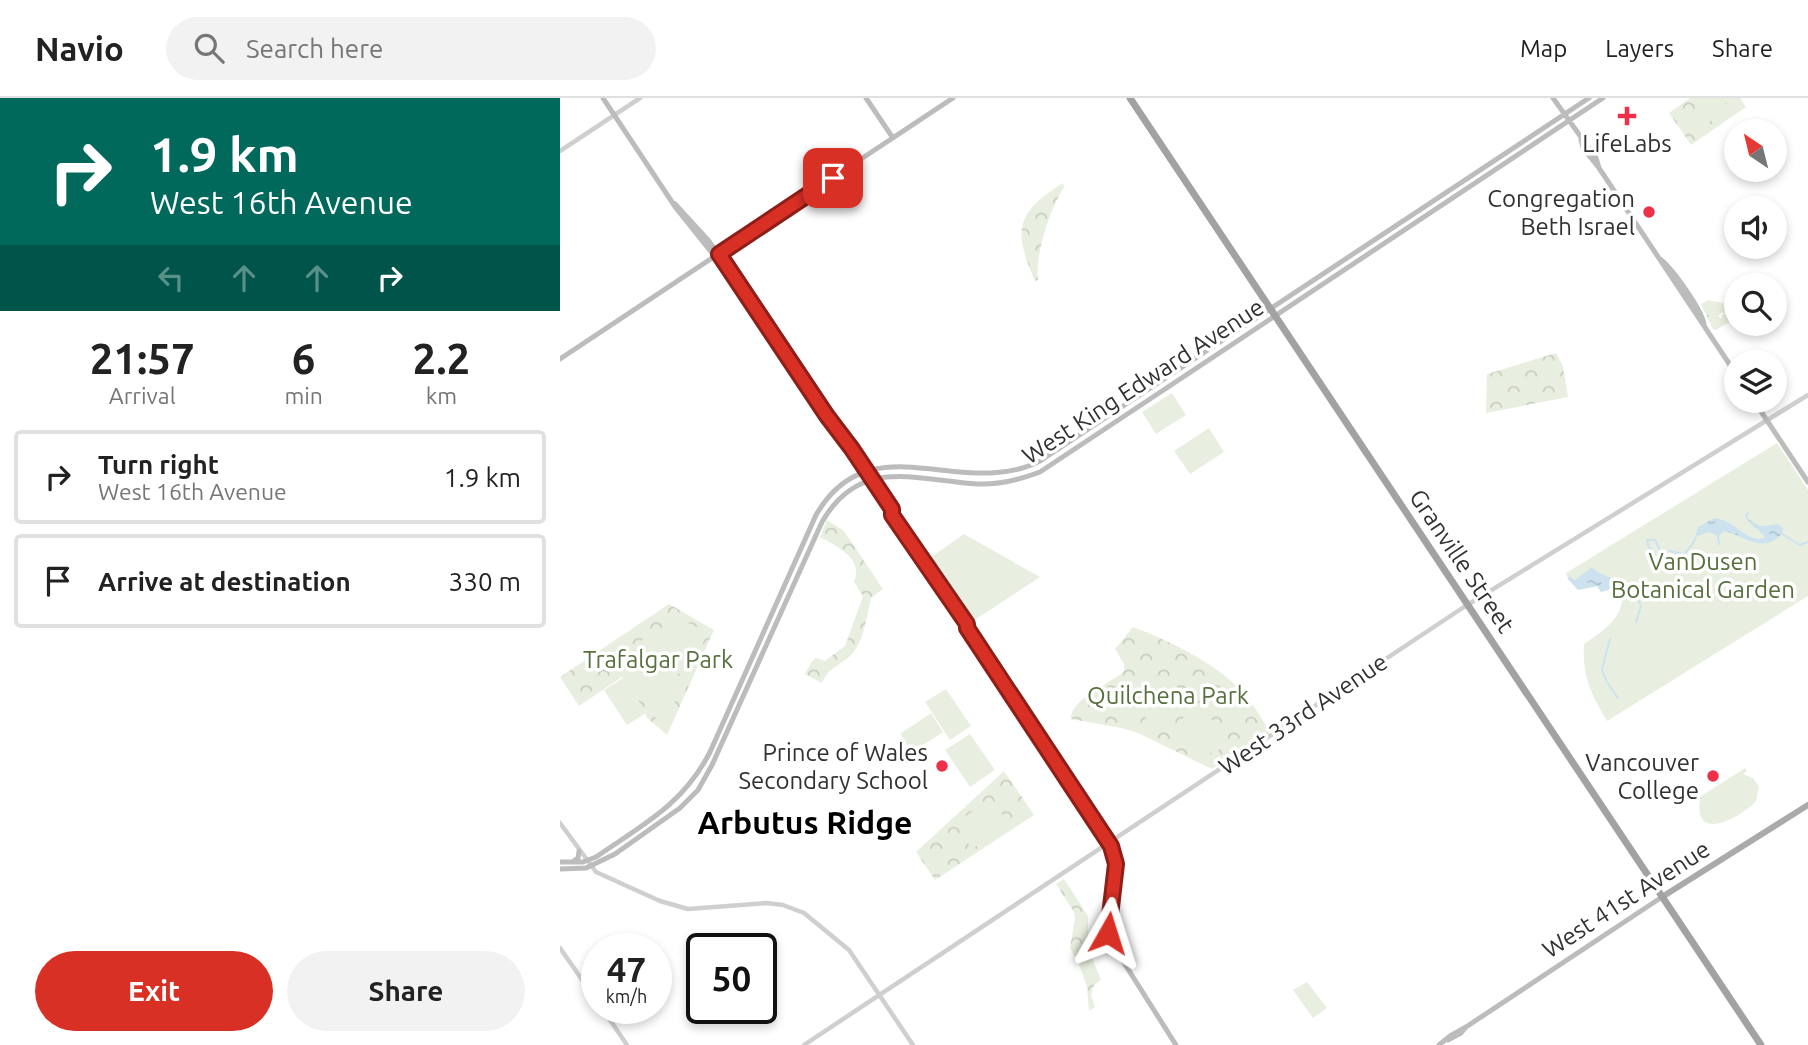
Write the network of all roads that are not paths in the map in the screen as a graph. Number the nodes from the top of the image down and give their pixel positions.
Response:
1 (603, 98) edge
2 (640, 98) edge
3 (866, 98) edge
4 (953, 98) edge
5 (1130, 98) edge
6 (1553, 98) edge
7 (1589, 98) edge
8 (1603, 98) edge
9 (1564, 114) junction
10 (615, 115) junction
11 (1569, 121) junction
12 (893, 138) junction
13 (560, 151) edge
14 (717, 255) junction
15 (1270, 309) junction
16 (1275, 317) junction
17 (1724, 356) edge
18 (560, 359) edge
19 (1808, 395) edge
20 (1762, 413) edge
21 (1767, 420) junction
22 (865, 472) junction
23 (870, 480) junction
24 (1808, 482) edge
25 (1468, 605) junction
26 (1808, 805) edge
27 (560, 822) edge
28 (1109, 843) junction
29 (579, 851) junction
30 (560, 862) edge
31 (571, 863) junction
32 (588, 864) junction
33 (560, 869) edge
34 (1662, 897) junction
35 (560, 948) edge
36 (581, 978) edge
37 (880, 995) junction
38 (613, 1024) edge
39 (627, 1045) edge
40 (804, 1045) edge
41 (914, 1045) edge
42 (1176, 1045) edge
43 (1439, 1045) edge
44 (1762, 1045) edge

1 - 10 main road
2 - 10 street
3 - 12 main road
4 - 12 main road
5 - 15 highway, Granville Street
6 - 9 main road
7 - 9 main road, West King Edward Avenue
8 - 11 main road, West King Edward Avenue
9 - 11 main road
9 - 15 main road, West King Edward Avenue
10 - 13 street
10 - 14 main road
11 - 16 main road, West King Edward Avenue
11 - 17 main road
12 - 14 main road
14 - 18 main road
14 - 22 main road
15 - 16 highway, Granville Street
15 - 22 main road, West King Edward Avenue
16 - 23 main road, West King Edward Avenue
16 - 25 highway, Granville Street
19 - 21 street, West 33rd Avenue
20 - 21 main road
21 - 24 main road
21 - 25 street, West 33rd Avenue
22 - 23 main road
22 - 32 main road, West King Edward Avenue
23 - 28 main road
23 - 32 main road, West King Edward Avenue
25 - 28 street, West 33rd Avenue
25 - 34 highway, Granville Street
26 - 34 main road, West 41st Avenue
27 - 29 street
28 - 37 street, West 33rd Avenue
28 - 42 main road
29 - 31 main road
29 - 32 street
30 - 31 main road, West King Edward Avenue
31 - 32 main road, West King Edward Avenue
32 - 33 main road, West King Edward Avenue
32 - 37 street
34 - 43 main road, West 41st Avenue
34 - 44 highway, Granville Street
35 - 36 street
37 - 40 street, West 33rd Avenue
37 - 41 street
38 - 39 street

